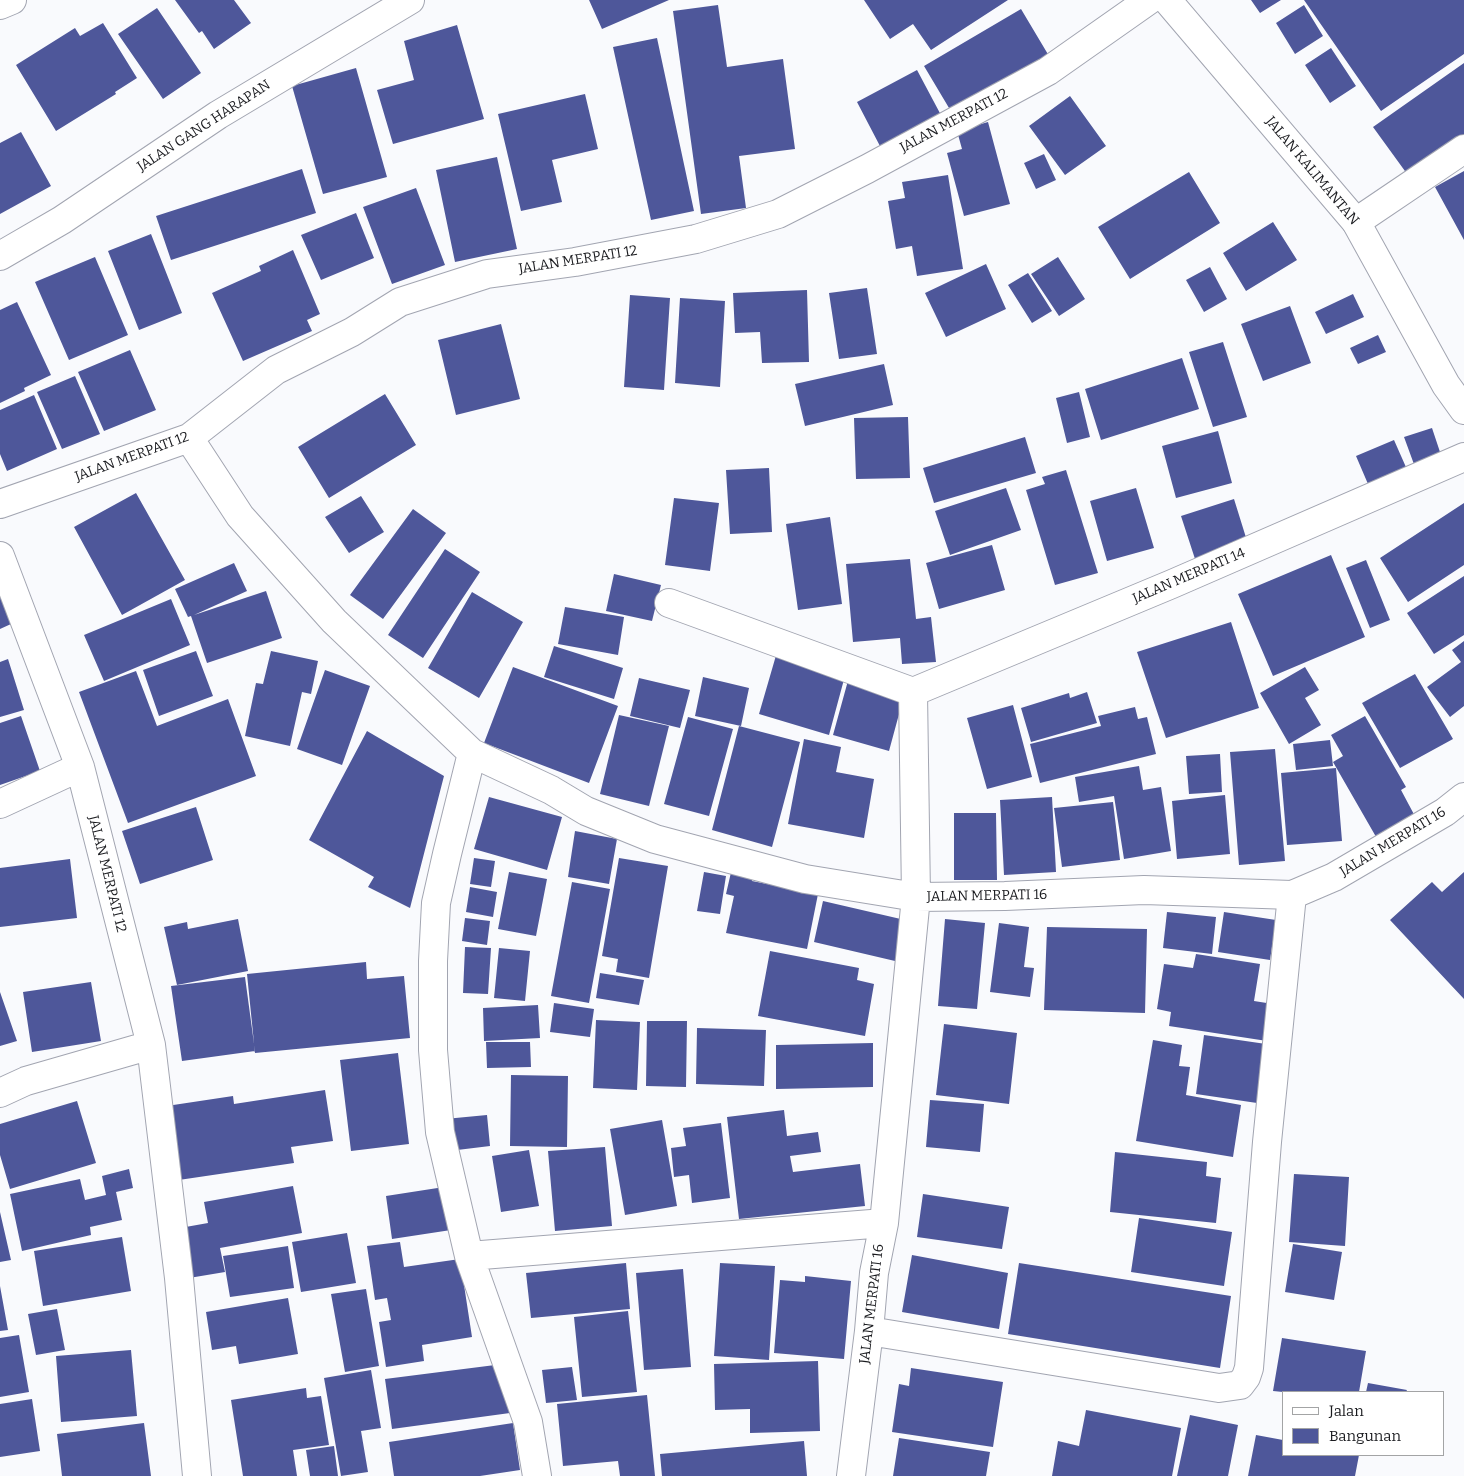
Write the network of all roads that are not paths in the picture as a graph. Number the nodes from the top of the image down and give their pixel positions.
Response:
1 (12, 0) edge
2 (410, 0) edge
3 (1149, 0) edge
4 (1167, 0) edge
5 (0, 5) edge
6 (1464, 149) edge
7 (1356, 222) junction
8 (0, 256) edge
9 (1464, 410) edge
10 (189, 438) junction
11 (1464, 457) edge
12 (0, 504) edge
13 (0, 556) edge
14 (669, 603) dead end
15 (913, 692) junction
16 (472, 753) junction
17 (80, 767) junction
18 (1464, 797) edge
19 (0, 804) edge
20 (1292, 895) junction
21 (916, 898) junction
22 (151, 1045) junction
23 (0, 1093) edge
24 (884, 1223) junction
25 (469, 1256) junction
26 (869, 1331) junction
27 (196, 1476) edge
28 (537, 1476) edge
29 (851, 1476) edge

1 - 5 street
2 - 8 street, JALAN GANG HARAPAN
3 - 10 street, JALAN MERPATI 12
4 - 7 street, JALAN KALIMANTAN
6 - 7 street
7 - 9 street, JALAN KALIMANTAN
10 - 12 street, JALAN MERPATI 12
10 - 16 street
11 - 15 street, JALAN MERPATI 14
13 - 17 street, JALAN MERPATI 12
14 - 15 street
15 - 21 street
16 - 21 street
16 - 25 street
17 - 19 street
17 - 22 street, JALAN MERPATI 12
18 - 20 street, JALAN MERPATI 16
20 - 21 street, JALAN MERPATI 16
20 - 26 street
21 - 24 street, JALAN MERPATI 16
22 - 23 street
22 - 27 street, JALAN MERPATI 12
24 - 25 street
24 - 26 street, JALAN MERPATI 16
25 - 28 street
26 - 29 street, JALAN MERPATI 16

